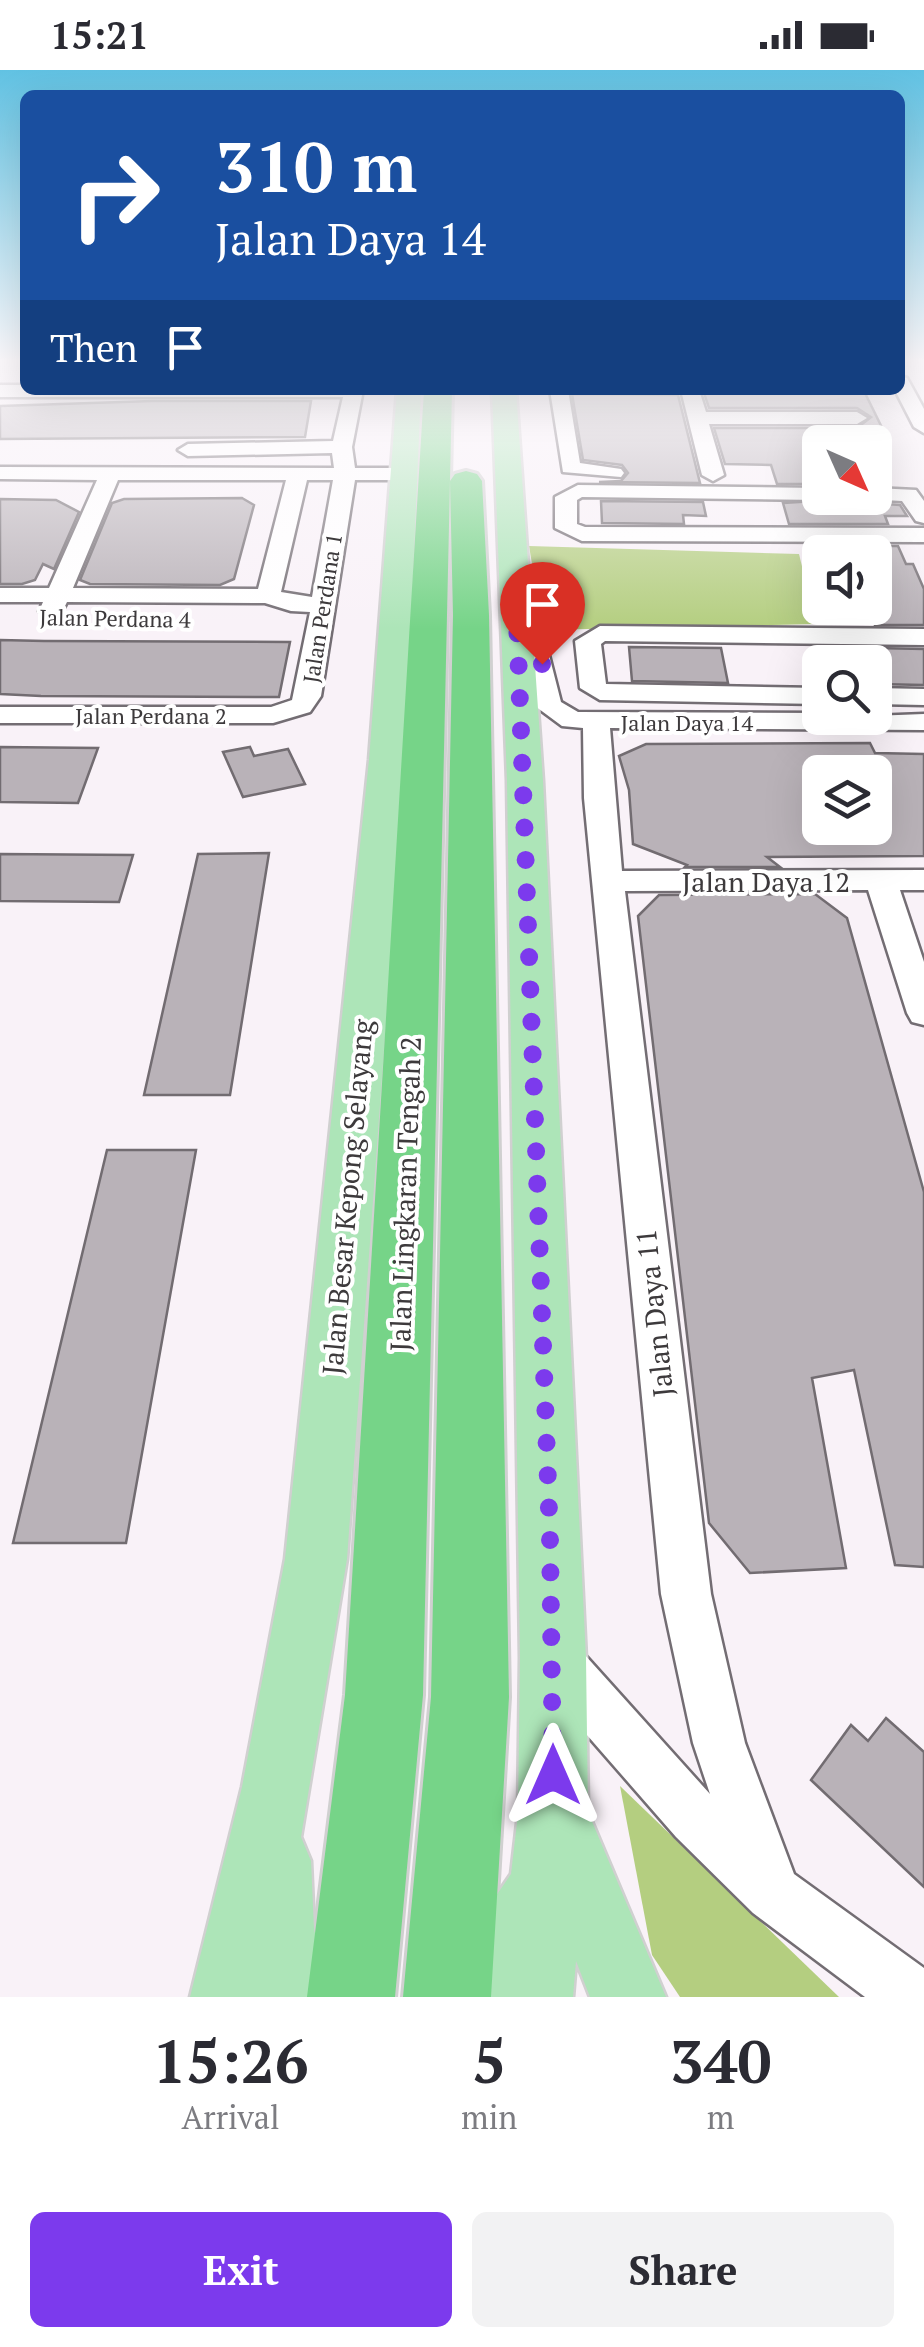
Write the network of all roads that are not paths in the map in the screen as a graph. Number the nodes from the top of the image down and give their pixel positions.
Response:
1 (231, 449) edge
2 (342, 449) edge
3 (403, 449) edge
4 (447, 449) edge
5 (465, 449) edge
6 (496, 449) edge
7 (567, 449) edge
8 (705, 449) edge
9 (169, 450) dead end
10 (37, 451) dead end
11 (0, 452) edge
12 (0, 473) edge
13 (344, 474) junction
14 (401, 474) junction
15 (802, 477) edge
16 (892, 477) edge
17 (924, 477) edge
18 (106, 483) junction
19 (296, 483) junction
20 (713, 484) junction
21 (0, 492) edge
22 (766, 493) junction
23 (802, 494) edge
24 (892, 495) edge
25 (924, 516) edge
26 (724, 534) junction
27 (778, 534) junction
28 (924, 535) edge
29 (892, 538) edge
30 (802, 541) edge
31 (0, 594) edge
32 (268, 596) junction
33 (323, 605) junction
34 (53, 606) junction
35 (0, 616) edge
36 (472, 617) junction
37 (230, 619) dead end
38 (845, 625) edge
39 (810, 635) junction
40 (849, 636) junction
41 (924, 636) edge
42 (813, 645) edge
43 (802, 696) edge
44 (892, 696) edge
45 (924, 697) edge
46 (301, 706) joint
47 (0, 715) edge
48 (596, 722) junction
49 (924, 722) edge
50 (608, 880) junction
51 (881, 880) junction
52 (924, 880) edge
53 (924, 1012) edge
54 (554, 1658) junction
55 (276, 1787) junction
56 (553, 1814) junction
57 (544, 1889) junction
58 (773, 1892) junction
59 (228, 1997) edge
60 (291, 1997) edge
61 (351, 1997) edge
62 (447, 1997) edge
63 (472, 1997) edge
64 (535, 1997) edge
65 (628, 1997) edge
66 (914, 1997) edge

1 - 9 street
2 - 13 street, Jalan Perdana 1
3 - 14 main road, Jalan Besar Kepong Selayang
4 - 36 highway, Jalan Lingkaran Tengah 2
5 - 36 highway, Jalan Lingkaran Tengah 2
6 - 36 main road
7 - 20 street
8 - 20 street
10 - 11 street
12 - 18 street
13 - 14 street
13 - 19 street
13 - 33 street, Jalan Perdana 1
14 - 55 main road, Jalan Besar Kepong Selayang
15 - 20 street
16 - 17 street
18 - 19 street
18 - 21 street
18 - 34 street
19 - 32 street
20 - 22 street
20 - 26 street
20 - 26 street
22 - 23 street
22 - 27 street
24 - 25 street
26 - 27 street
27 - 30 street
28 - 29 street
31 - 34 street
32 - 33 street
32 - 34 street
33 - 46 street, Jalan Perdana 1
34 - 35 street, Jalan Perdana 4
34 - 37 street, Jalan Perdana 4
36 - 48 street, Jalan Daya 14
36 - 54 main road
36 - 61 highway, Jalan Lingkaran Tengah 2
36 - 62 highway, Jalan Lingkaran Tengah 2
38 - 40 street
39 - 40 street
39 - 42 street
39 - 43 street
40 - 41 street
44 - 45 street
46 - 47 street, Jalan Perdana 2
48 - 49 street, Jalan Daya 14
48 - 50 street, Jalan Daya 11
50 - 51 street, Jalan Daya 12
50 - 58 street, Jalan Daya 11
51 - 52 street, Jalan Daya 12
51 - 53 street
54 - 56 main road
54 - 58 street
55 - 59 main road, Jalan Besar Kepong Selayang
55 - 60 main road
56 - 57 main road
56 - 65 main road
57 - 63 main road
57 - 64 main road
58 - 66 street

